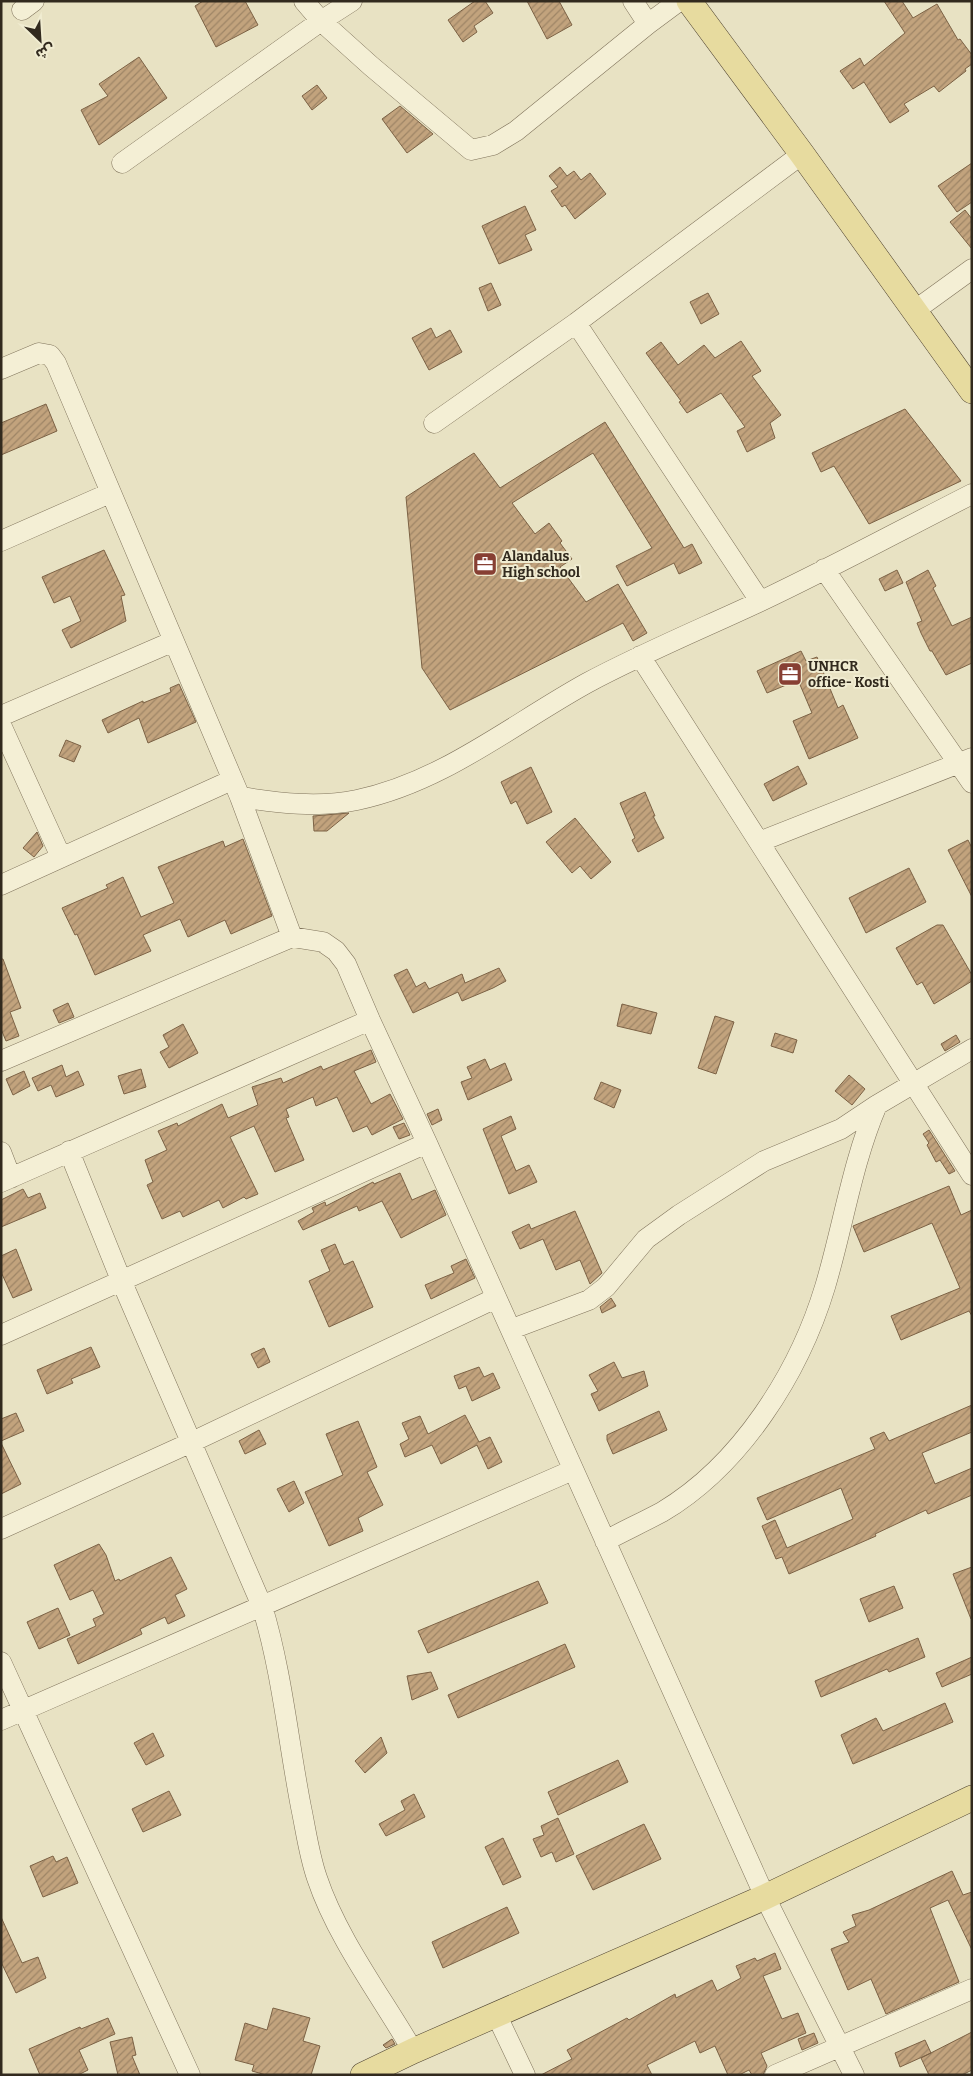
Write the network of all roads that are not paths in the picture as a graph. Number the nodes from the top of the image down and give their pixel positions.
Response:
1 (304, 1) edge
2 (352, 1) edge
3 (633, 1) edge
4 (679, 1) edge
5 (689, 1) edge
6 (321, 21) junction
7 (648, 24) junction
8 (802, 154) junction
9 (122, 163) dead end
10 (972, 269) edge
11 (914, 312) junction
12 (576, 323) junction
13 (1, 369) edge
14 (972, 391) edge
15 (434, 423) dead end
16 (110, 493) junction
17 (972, 494) edge
18 (1, 540) edge
19 (824, 569) junction
20 (760, 602) junction
21 (174, 641) junction
22 (640, 656) junction
23 (1, 716) edge
24 (1, 726) edge
25 (965, 761) edge
26 (972, 783) edge
27 (236, 789) junction
28 (759, 842) junction
29 (61, 858) junction
30 (1, 885) edge
31 (292, 937) junction
32 (370, 1020) junction
33 (972, 1048) edge
34 (1, 1061) edge
35 (914, 1084) junction
36 (876, 1106) junction
37 (427, 1143) junction
38 (69, 1151) junction
39 (1, 1152) edge
40 (972, 1175) edge
41 (6, 1180) edge
42 (122, 1280) junction
43 (496, 1298) junction
44 (512, 1329) junction
45 (1, 1335) edge
46 (192, 1442) junction
47 (573, 1470) junction
48 (1, 1530) edge
49 (605, 1541) junction
50 (262, 1606) junction
51 (1, 1662) edge
52 (24, 1710) junction
53 (1, 1720) edge
54 (972, 1798) edge
55 (766, 1897) junction
56 (972, 1989) edge
57 (496, 2014) junction
58 (841, 2046) junction
59 (412, 2051) junction
60 (190, 2075) edge
61 (363, 2075) edge
62 (525, 2075) edge
63 (775, 2075) edge
64 (854, 2075) edge

1 - 6 street
2 - 6 street
3 - 7 street
4 - 7 street
5 - 8 main road
6 - 7 street
6 - 9 street
8 - 11 main road
8 - 12 street
10 - 11 street
11 - 14 main road
12 - 15 street
12 - 20 street
13 - 16 street
16 - 18 street
16 - 21 street
17 - 19 street
19 - 20 street
19 - 25 street
20 - 22 street
21 - 23 street
21 - 27 street
22 - 27 street
22 - 28 street
24 - 29 street
25 - 26 street
25 - 28 street
27 - 29 street
27 - 31 street
28 - 35 street
29 - 30 street
31 - 32 street
31 - 34 street
32 - 37 street
32 - 38 street
33 - 35 street
35 - 36 street
35 - 40 street
36 - 44 street
36 - 49 street
37 - 42 street
37 - 43 street
38 - 41 street
38 - 42 street
39 - 41 street
42 - 45 street
42 - 46 street
43 - 44 street
43 - 46 street
44 - 47 street
46 - 48 street
46 - 50 street
47 - 49 street
47 - 50 street
49 - 55 street
50 - 52 street
50 - 59 street
51 - 52 street
52 - 53 street
52 - 60 street
54 - 55 main road
55 - 57 main road
55 - 58 street
56 - 58 street
57 - 59 main road
57 - 62 street
58 - 63 street
58 - 64 street
59 - 61 main road

